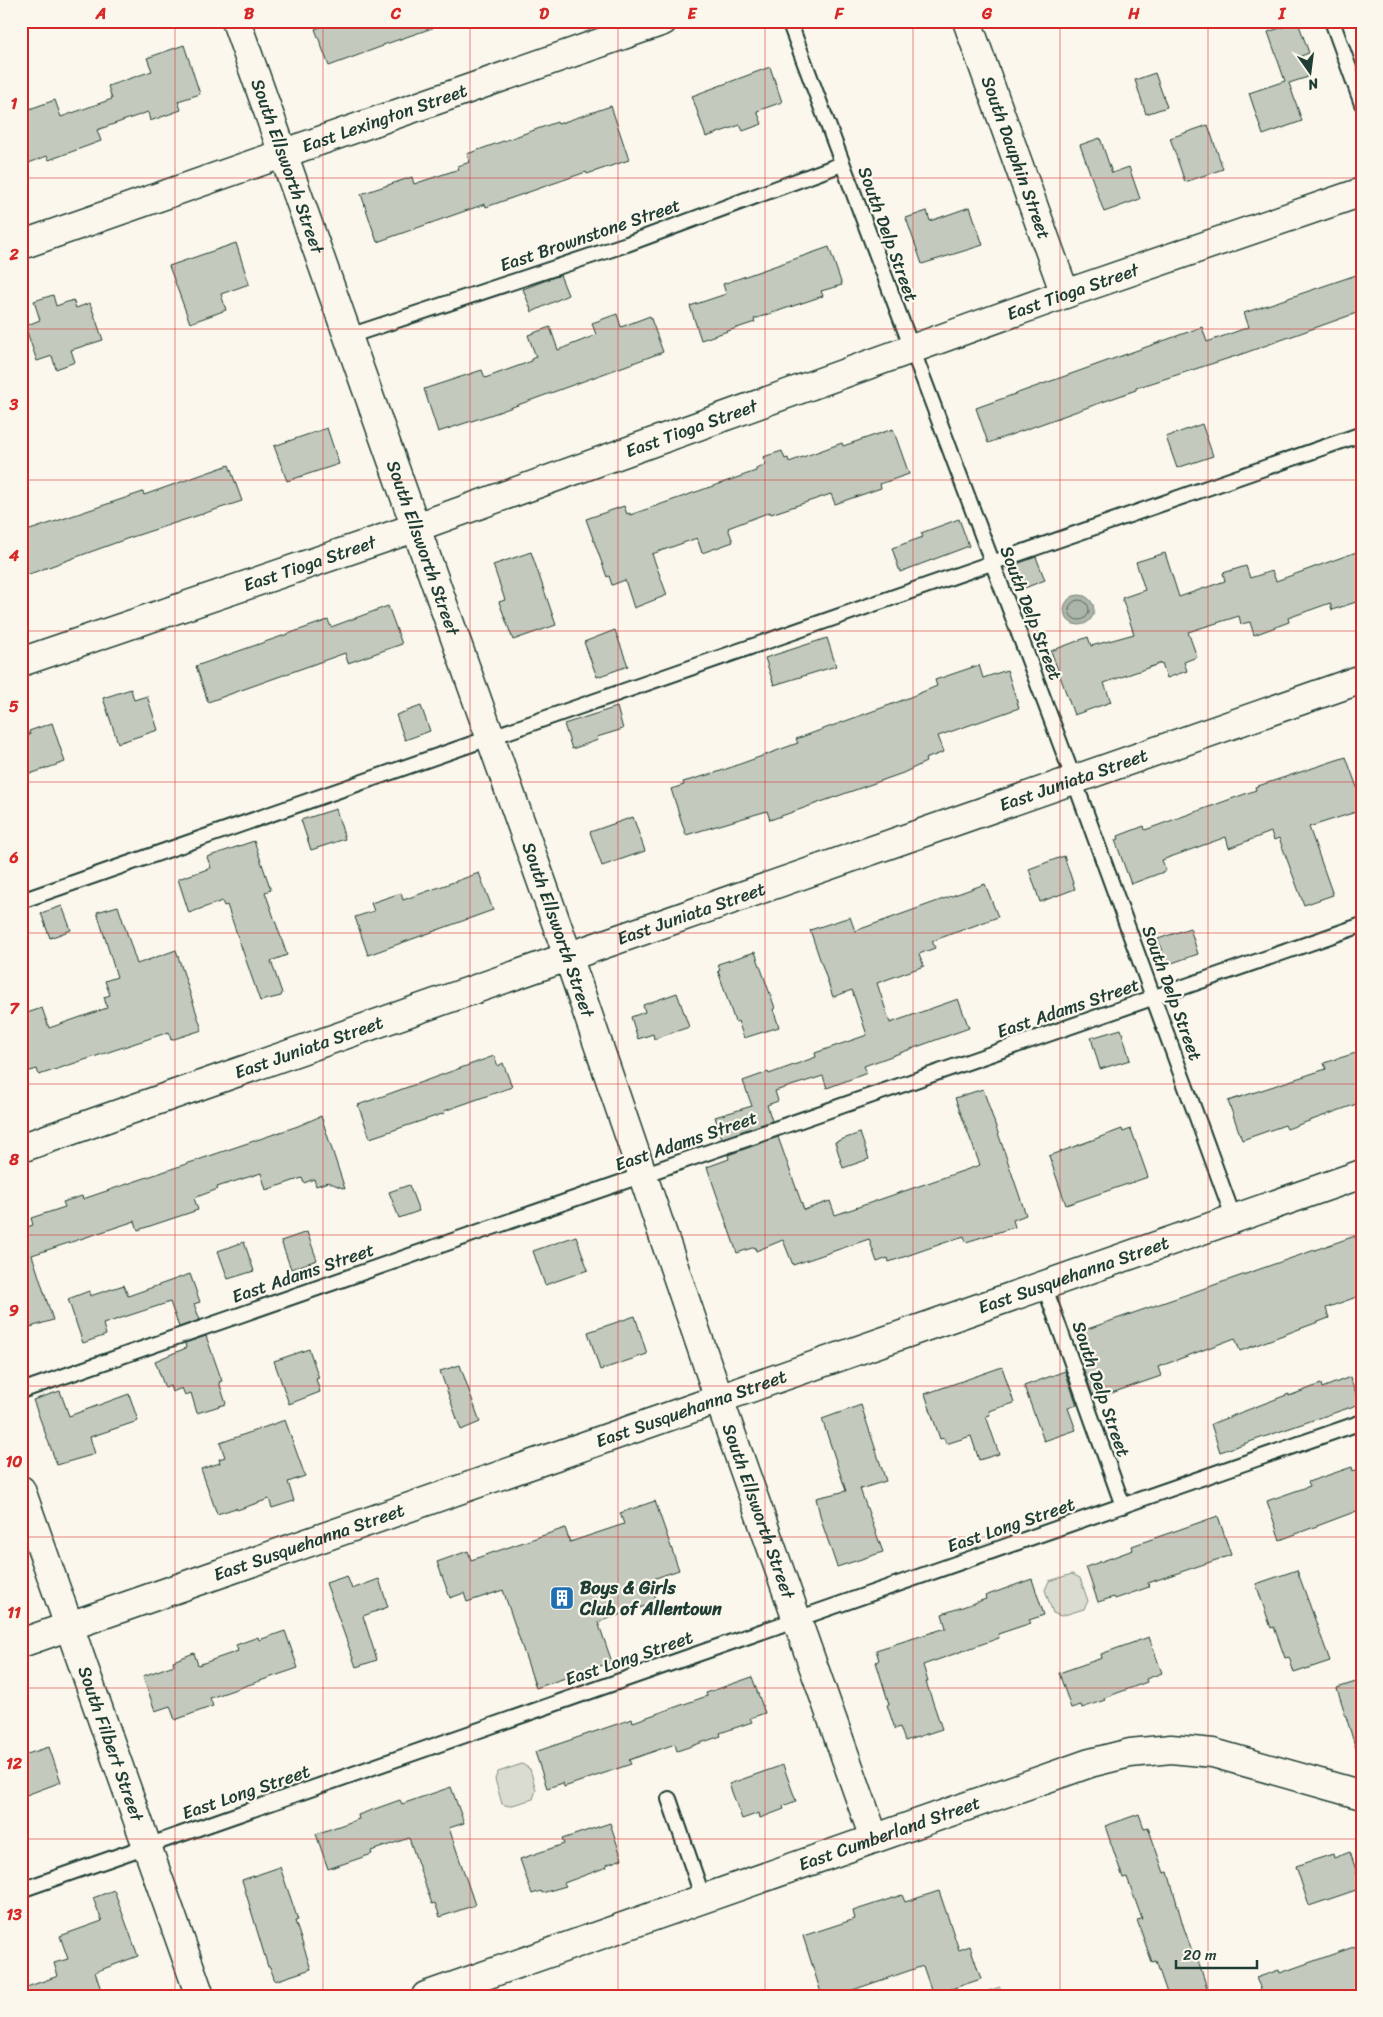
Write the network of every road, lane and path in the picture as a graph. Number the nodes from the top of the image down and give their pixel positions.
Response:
1 (236, 21) edge
2 (663, 21) edge
3 (789, 21) edge
4 (967, 21) edge
5 (1332, 21) edge
6 (1362, 104) edge
7 (282, 154) junction
8 (842, 164) junction
9 (1362, 192) edge
10 (21, 245) edge
11 (1065, 294) junction
12 (349, 336) junction
13 (911, 349) junction
14 (1362, 434) edge
15 (417, 527) junction
16 (992, 564) junction
17 (21, 662) edge
18 (1362, 679) edge
19 (491, 739) junction
20 (1074, 780) junction
21 (21, 901) edge
22 (1362, 925) edge
23 (568, 956) junction
24 (1154, 998) junction
25 (21, 1148) edge
26 (1362, 1174) edge
27 (642, 1176) junction
28 (1234, 1219) junction
29 (1044, 1285) junction
30 (21, 1391) edge
31 (718, 1399) junction
32 (1362, 1422) edge
33 (21, 1490) edge
34 (1123, 1506) junction
35 (796, 1620) junction
36 (68, 1626) junction
37 (21, 1642) edge
38 (1362, 1795) edge
39 (669, 1799) dead end
40 (874, 1838) junction
41 (147, 1846) junction
42 (21, 1890) edge
43 (703, 1898) junction
44 (200, 1996) edge
45 (426, 1996) edge

1 - 7 street, South Ellsworth Street
2 - 7 street, East Lexington Street
3 - 8 lane, South Delp Street
4 - 11 street, South Dauphin Street
5 - 6 lane
7 - 10 street, East Lexington Street
7 - 12 street, South Ellsworth Street
8 - 12 lane, East Brownstone Street
8 - 13 lane, South Delp Street
9 - 11 street, East Tioga Street
11 - 13 street, East Tioga Street
12 - 15 street, South Ellsworth Street
13 - 15 street, East Tioga Street
13 - 16 lane, South Delp Street
14 - 16 lane
15 - 17 street, East Tioga Street
15 - 19 street, South Ellsworth Street
16 - 19 lane
16 - 20 lane, South Delp Street
18 - 20 street, East Juniata Street
19 - 21 lane
19 - 23 street, South Ellsworth Street
20 - 23 street, East Juniata Street
20 - 24 lane, South Delp Street
22 - 24 lane, East Adams Street
23 - 25 street, East Juniata Street
23 - 27 street, South Ellsworth Street
24 - 27 lane, East Adams Street
24 - 28 lane, South Delp Street
26 - 28 street, East Susquehanna Street
27 - 30 lane, East Adams Street
27 - 31 street, South Ellsworth Street
28 - 29 street, East Susquehanna Street
29 - 31 street, East Susquehanna Street
29 - 34 lane, South Delp Street
31 - 35 street, South Ellsworth Street
31 - 36 street, East Susquehanna Street
32 - 34 lane, East Long Street
33 - 36 street, South Filbert Street
34 - 35 lane, East Long Street
35 - 40 street, South Ellsworth Street
35 - 41 lane, East Long Street
36 - 37 street, East Susquehanna Street
36 - 41 street, South Filbert Street
38 - 40 street, East Cumberland Street
39 - 43 lane
40 - 43 street, East Cumberland Street
41 - 42 lane, East Long Street
41 - 44 street, South Filbert Street
43 - 45 street, East Cumberland Street

